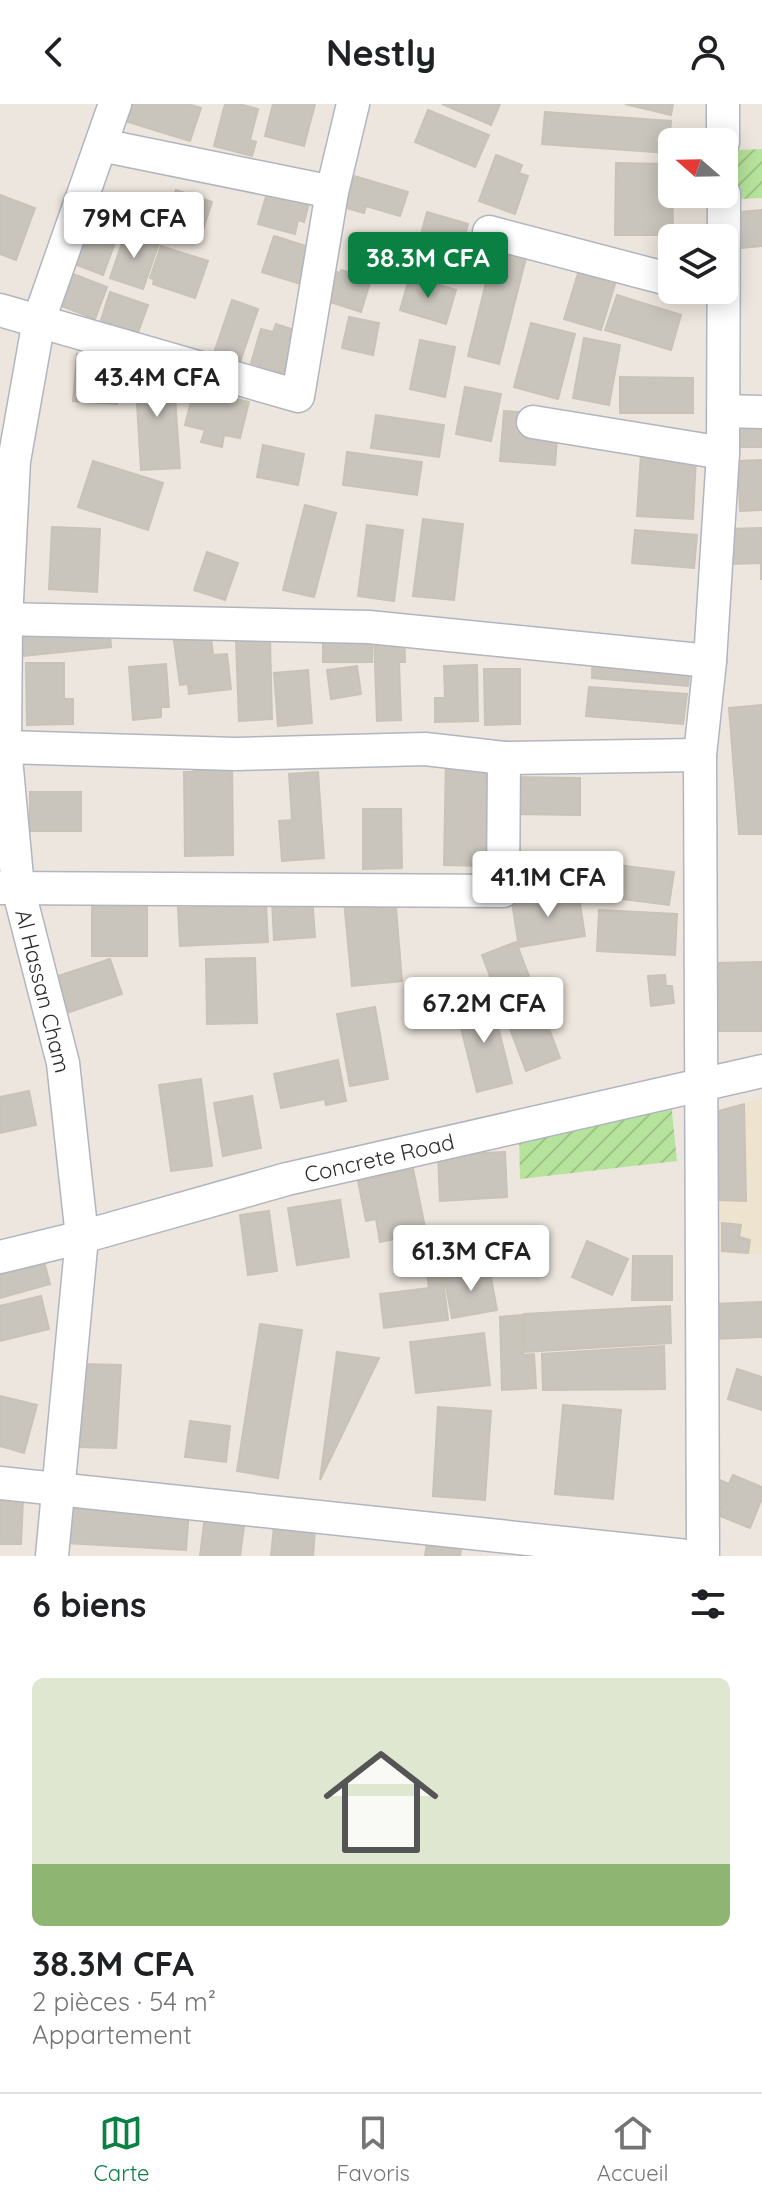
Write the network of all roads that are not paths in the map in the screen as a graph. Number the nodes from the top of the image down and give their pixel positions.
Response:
1 (115, 104) edge
2 (353, 104) edge
3 (723, 104) edge
4 (723, 128) edge
5 (101, 145) junction
6 (332, 192) junction
7 (489, 232) dead end
8 (658, 276) edge
9 (719, 304) edge
10 (0, 310) edge
11 (39, 320) junction
12 (724, 411) junction
13 (762, 412) edge
14 (533, 422) dead end
15 (723, 453) junction
16 (7, 460) edge
17 (3, 620) edge
18 (710, 661) junction
19 (5, 747) junction
20 (700, 755) junction
21 (504, 758) junction
22 (9, 888) edge
23 (762, 1071) edge
24 (701, 1086) junction
25 (82, 1237) junction
26 (0, 1257) edge
27 (0, 1483) edge
28 (58, 1490) junction
29 (52, 1556) edge
30 (687, 1556) edge
31 (703, 1556) edge

1 - 5 street, Al Hassan Cham
2 - 6 street
3 - 4 street
5 - 6 street
5 - 11 street, Al Hassan Cham
6 - 11 street
7 - 8 street
9 - 12 street
10 - 11 street
11 - 16 street, Al Hassan Cham
12 - 13 street
12 - 15 street
14 - 15 street
15 - 18 street
16 - 17 street, Al Hassan Cham
17 - 18 street
17 - 19 street, Al Hassan Cham
18 - 20 street
19 - 21 street
19 - 22 street, Al Hassan Cham
20 - 21 street
20 - 24 street
21 - 22 street
22 - 25 street, Al Hassan Cham
23 - 24 street, Concrete Road
24 - 25 street, Concrete Road
24 - 31 street
25 - 26 street, Concrete Road
25 - 28 street, Al Hassan Cham
27 - 28 street
28 - 29 street, Al Hassan Cham
28 - 30 street

